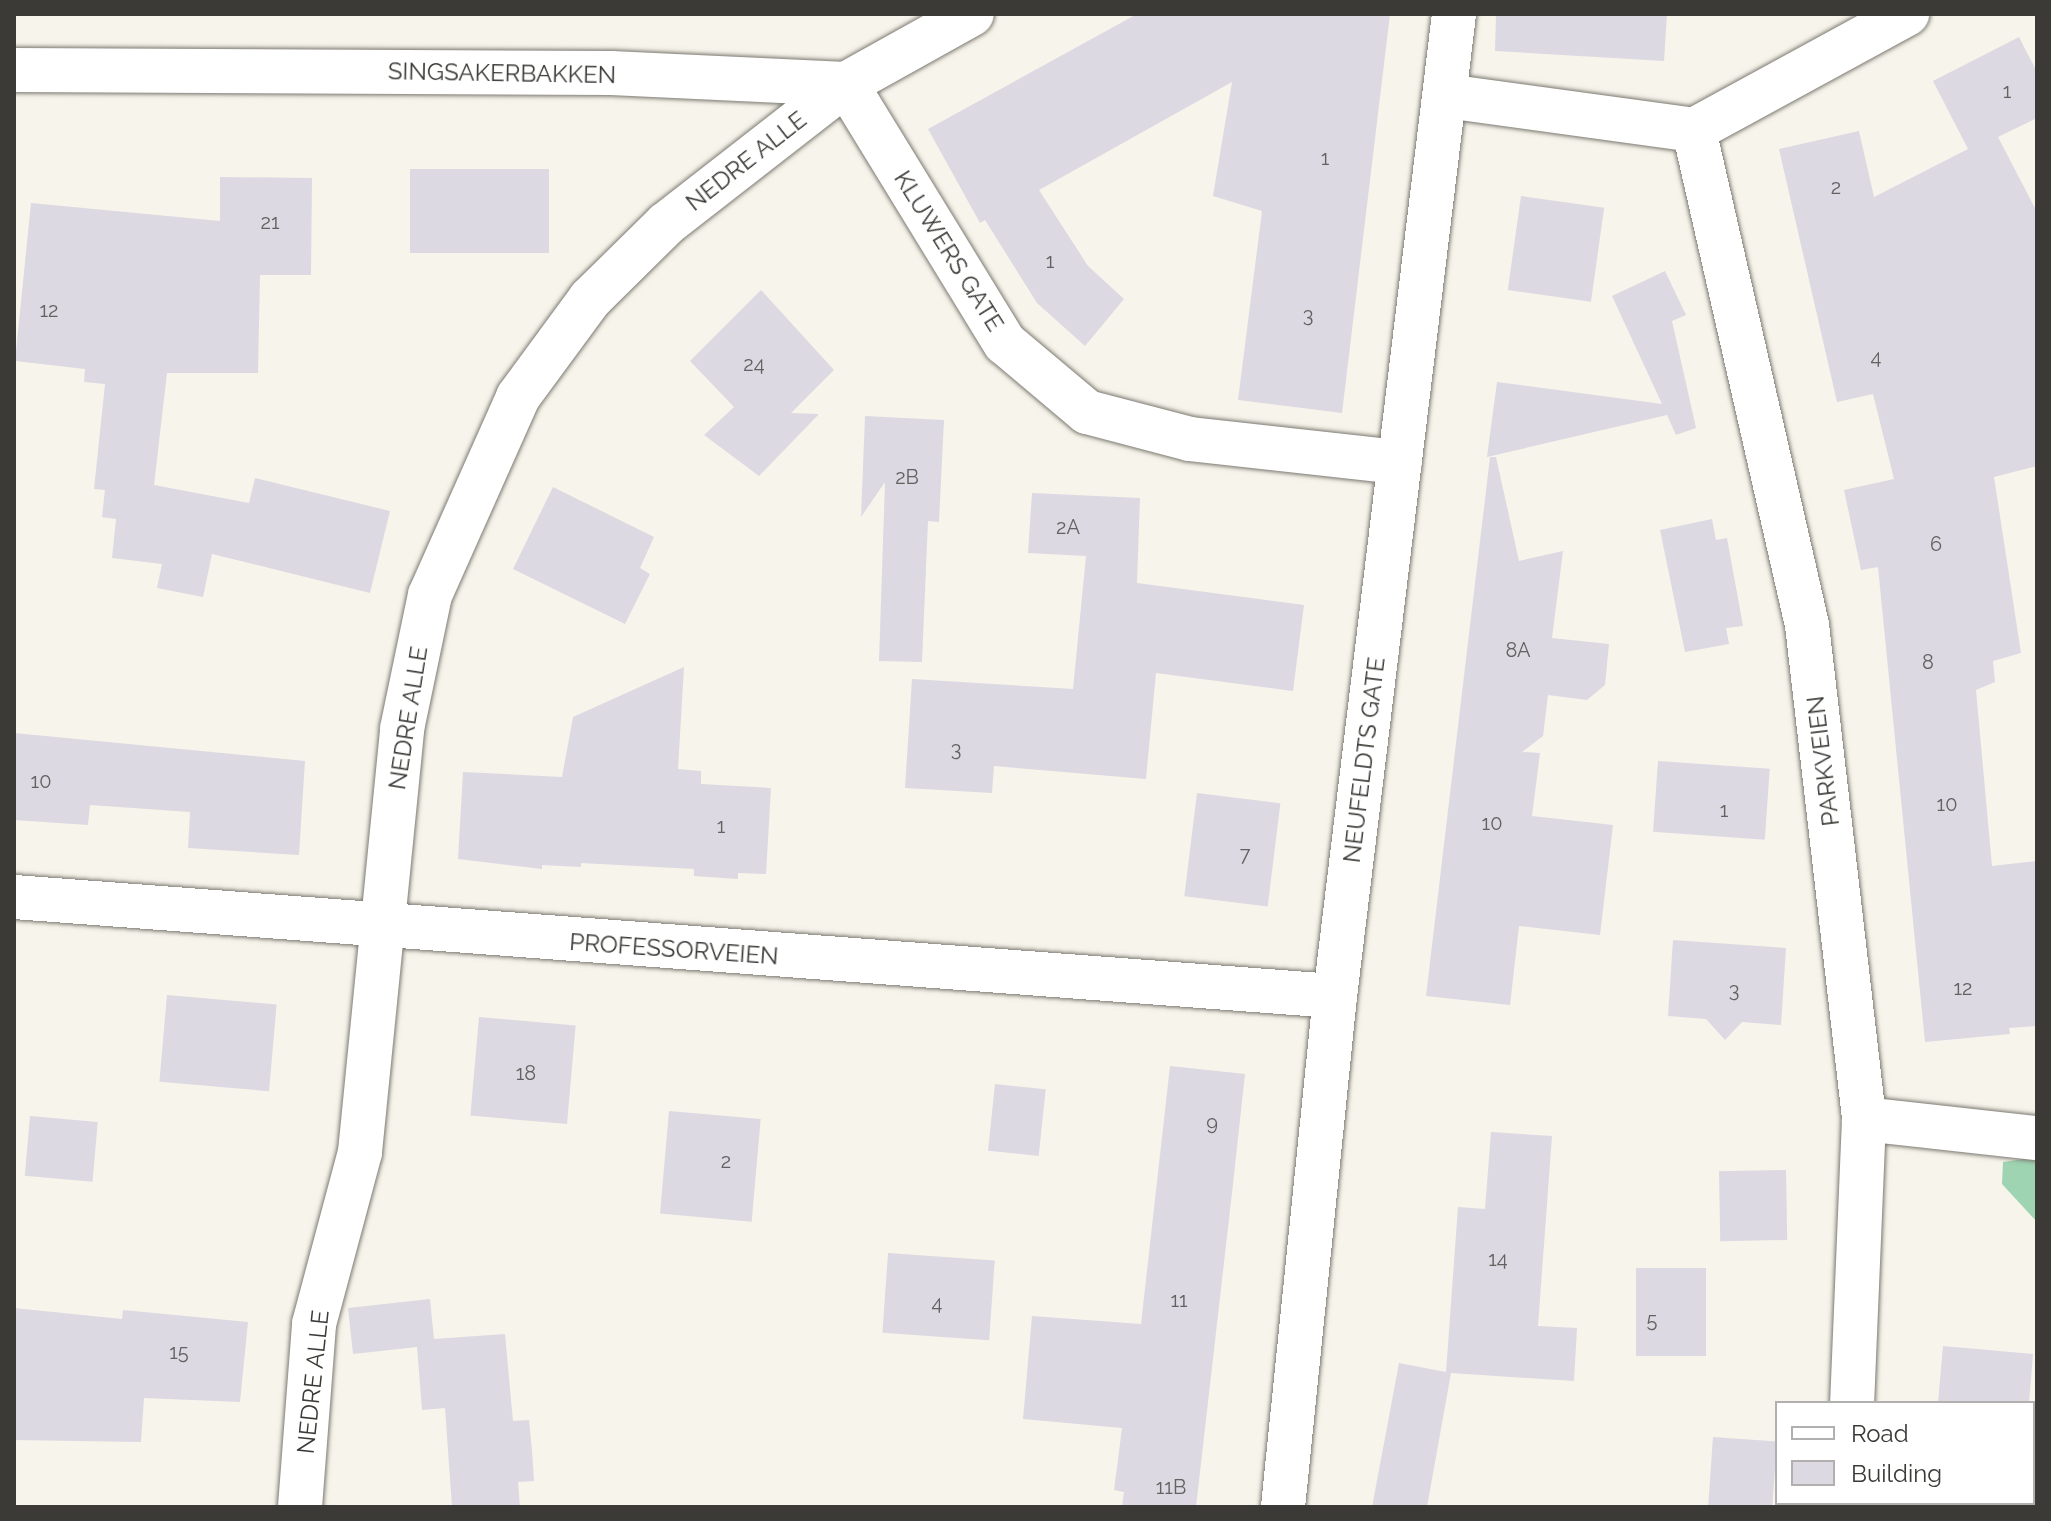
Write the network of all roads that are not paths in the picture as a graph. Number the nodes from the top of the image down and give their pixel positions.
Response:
1 (972, 14) edge
2 (1454, 14) edge
3 (1907, 14) edge
4 (14, 70) edge
5 (846, 84) junction
6 (1446, 96) junction
7 (1694, 130) junction
8 (1400, 462) junction
9 (14, 897) edge
10 (379, 927) junction
11 (1335, 996) junction
12 (1864, 1119) junction
13 (2037, 1138) edge
14 (1852, 1401) edge
15 (300, 1507) edge
16 (1283, 1507) edge

1 - 5 street
2 - 6 street, NEUFELDTS GATE
3 - 7 street
4 - 5 street, SINGSAKERBAKKEN
5 - 8 street, KLUWERS GATE
5 - 10 street, NEDRE ALLE
6 - 7 street
6 - 8 street, NEUFELDTS GATE
7 - 12 street, PARKVEIEN
8 - 11 street, NEUFELDTS GATE
9 - 10 street, PROFESSORVEIEN
10 - 11 street, PROFESSORVEIEN
10 - 15 street, NEDRE ALLE
11 - 16 street, NEUFELDTS GATE
12 - 13 street
12 - 14 street, PARKVEIEN

